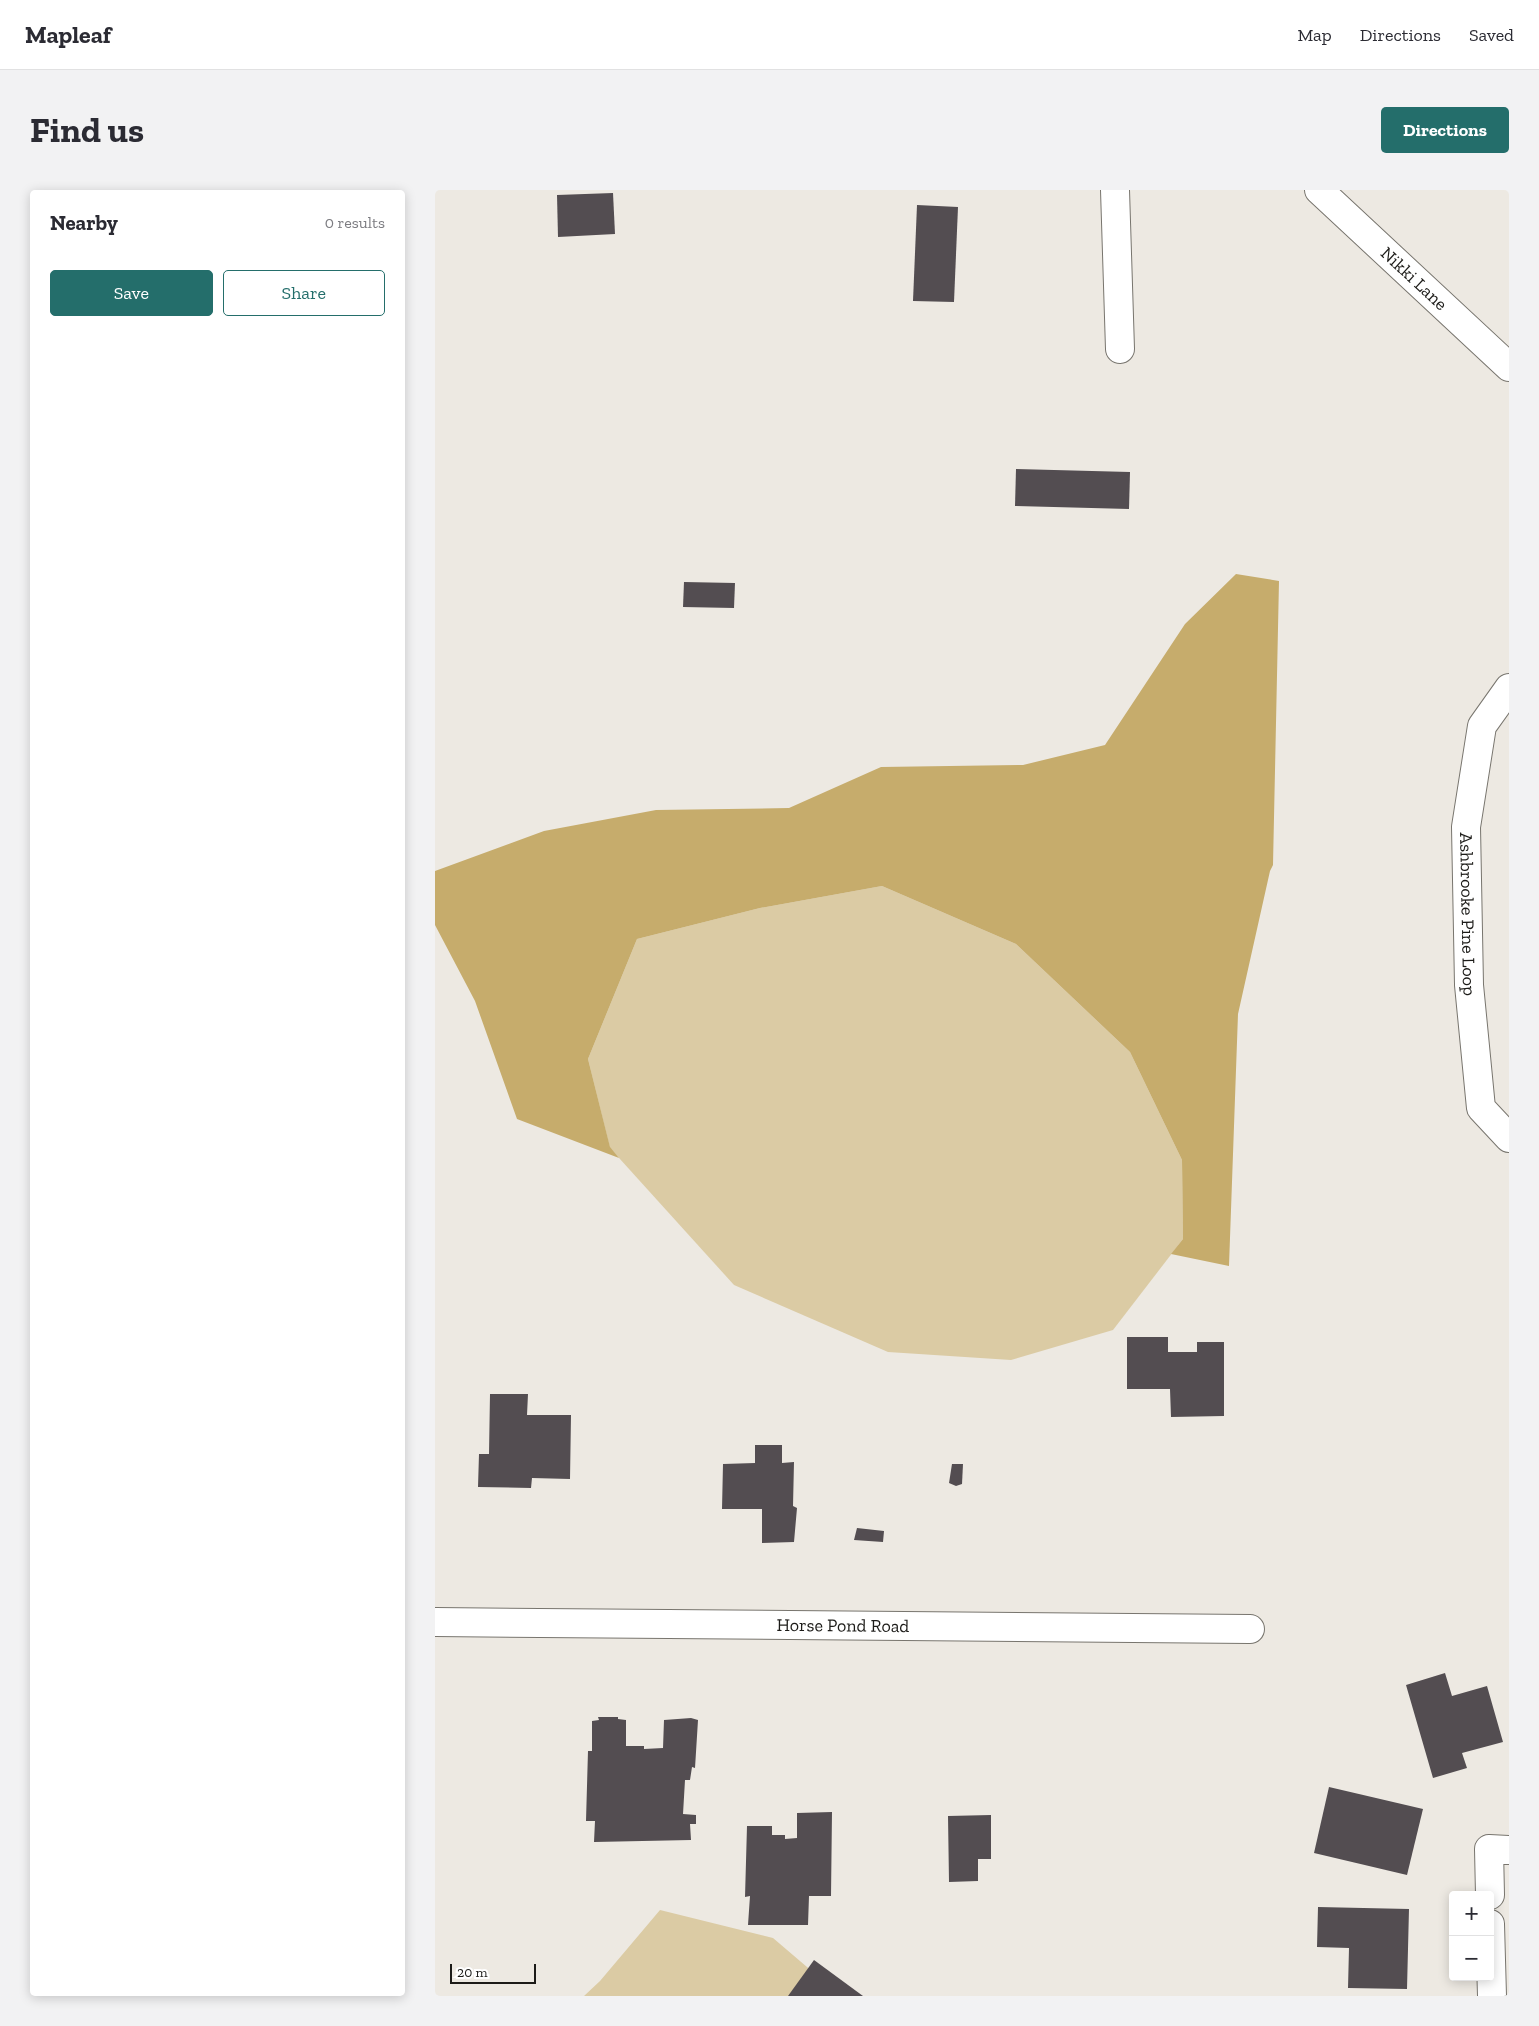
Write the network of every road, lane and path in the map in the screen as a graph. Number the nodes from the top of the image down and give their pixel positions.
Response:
1 (1115, 190) edge
2 (1319, 190) edge
3 (1119, 349) dead end
4 (1509, 367) edge
5 (1509, 688) edge
6 (1509, 1138) edge
7 (435, 1622) edge
8 (1250, 1629) dead end
9 (1509, 1850) edge
10 (1490, 1891) edge
11 (1490, 1936) edge
12 (1492, 1996) edge

1 - 3 street
2 - 4 street, Nikki Lane
5 - 6 street, Ashbrooke Pine Loop
7 - 8 street, Horse Pond Road
9 - 10 street
11 - 12 street

